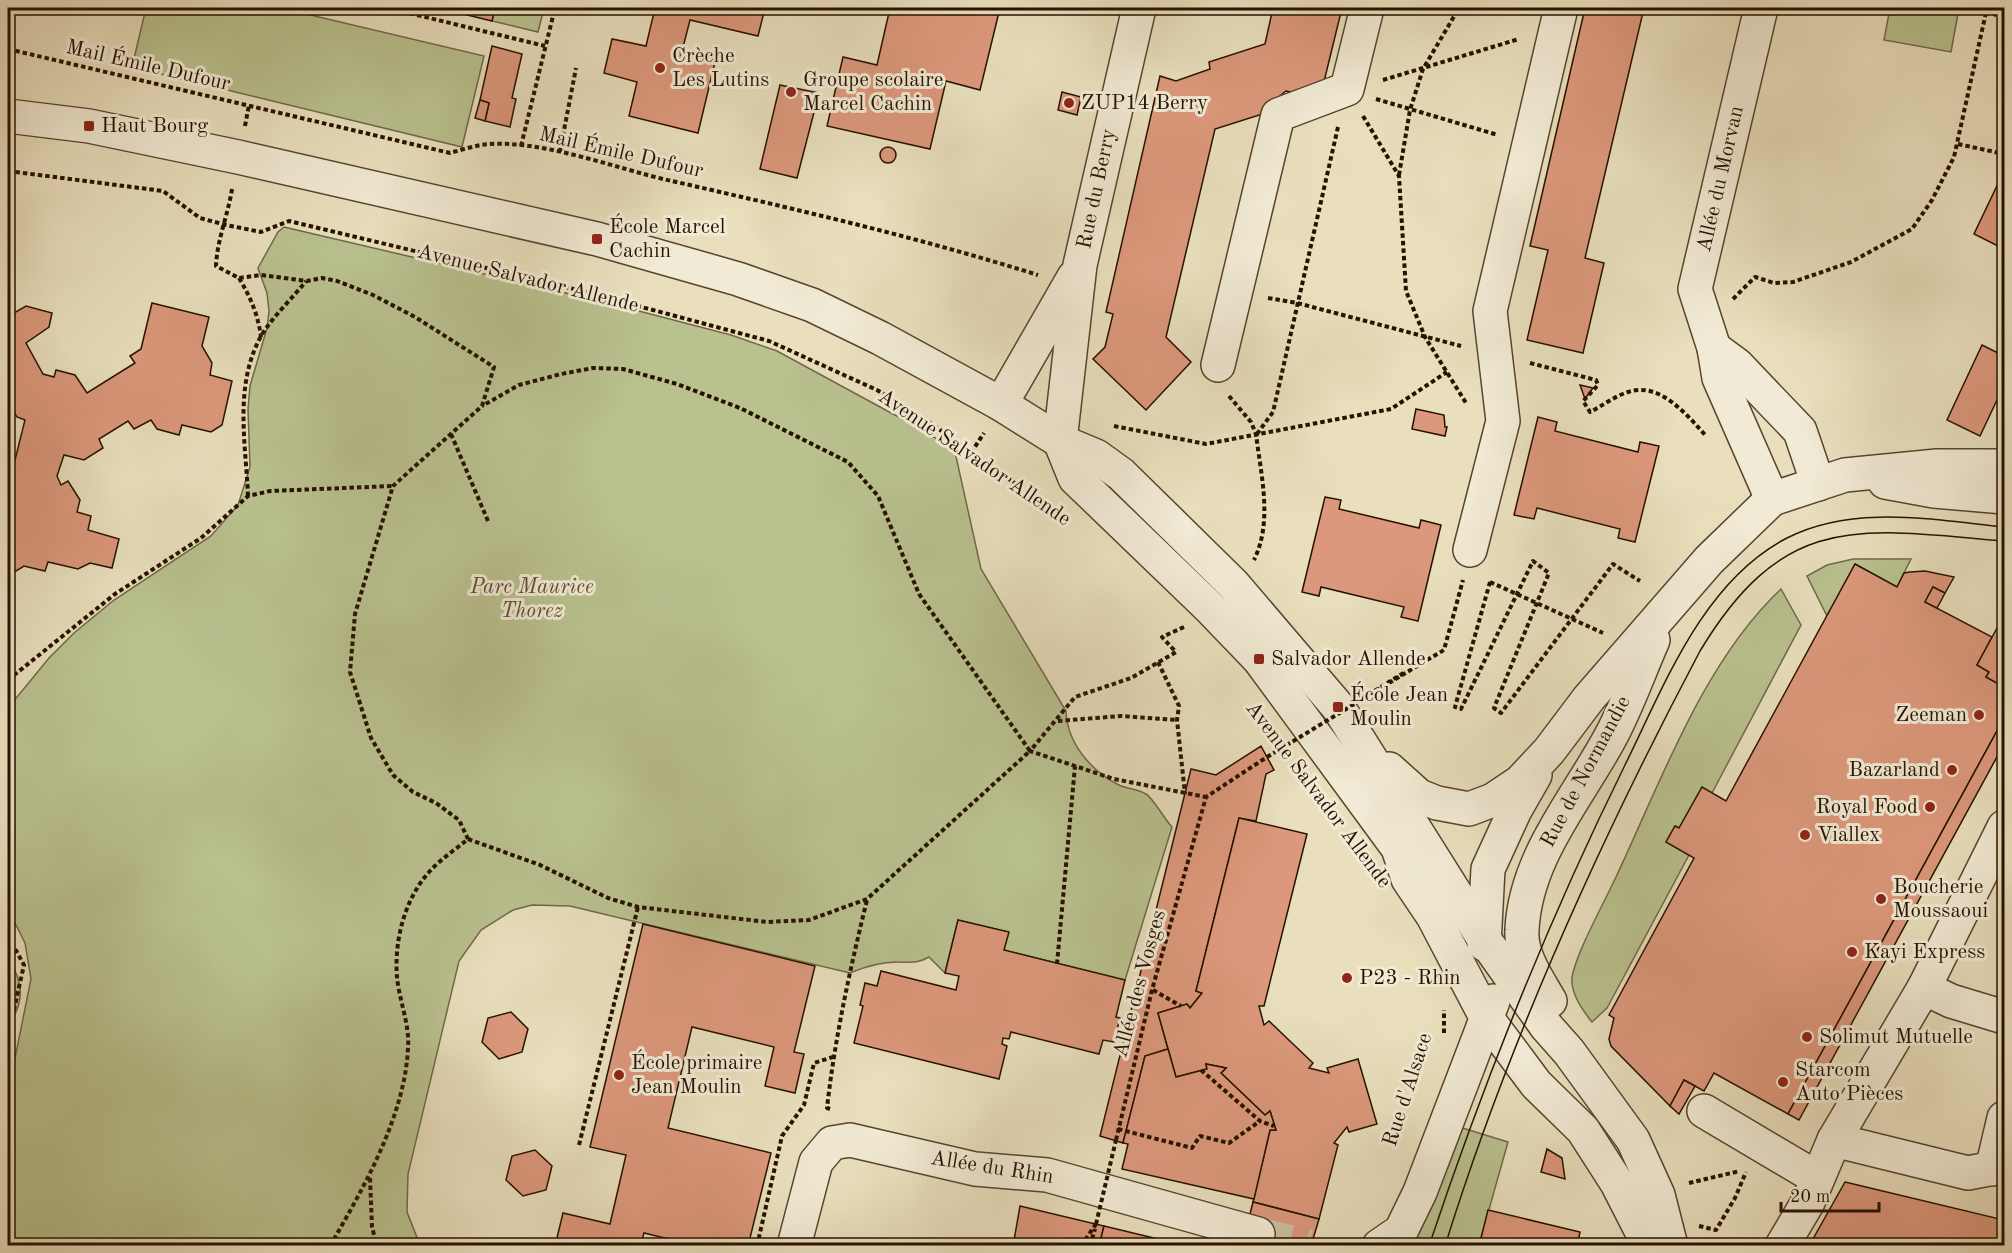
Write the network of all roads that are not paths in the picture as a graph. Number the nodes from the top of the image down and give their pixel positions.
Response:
1 (1139, 8) edge
2 (1367, 8) edge
3 (1761, 8) edge
4 (1559, 18) edge
5 (8, 116) edge
6 (1080, 265) junction
7 (1711, 340) junction
8 (1218, 365) road end
9 (1001, 404) junction
10 (1060, 441) junction
11 (2003, 453) edge
12 (1832, 480) junction
13 (2004, 497) edge
14 (1773, 499) junction
15 (1470, 550) road end
16 (1663, 615) junction
17 (1363, 745) junction
18 (1549, 751) junction
19 (2004, 827) edge
20 (1398, 848) junction
21 (1537, 862) junction
22 (1446, 878) junction
23 (1486, 885) junction
24 (1521, 932) junction
25 (1484, 939) junction
26 (1506, 970) junction
27 (1924, 987) junction
28 (1486, 1017) junction
29 (2004, 1017) edge
30 (1521, 1066) junction
31 (1461, 1080) junction
32 (1593, 1088) junction
33 (1704, 1111) dead end
34 (1834, 1140) junction
35 (2001, 1145) edge
36 (1817, 1178) junction
37 (1258, 1234) tunnel mouth
38 (794, 1245) edge
39 (1379, 1245) edge
40 (1646, 1245) edge
41 (1671, 1245) edge
42 (1782, 1245) edge

1 - 6 street, Rue du Berry
2 - 8 street
3 - 7 street, Allée du Morvan
4 - 15 street
5 - 9 street
6 - 9 street, Rue du Berry
6 - 10 street, Rue du Berry
7 - 12 street
7 - 14 street, Allée du Morvan
9 - 10 street
10 - 17 street
10 - 20 street, Avenue Salvador Allende
11 - 12 street, Rue de Normandie
12 - 13 street, Rue de Normandie
12 - 14 street, Rue de Normandie
14 - 16 street, Rue de Normandie
16 - 18 street, Rue de Normandie
16 - 21 street, Rue de Normandie
17 - 18 street, Rue de Normandie
17 - 22 street
18 - 23 street, Rue de Normandie
19 - 27 street
20 - 22 street, Avenue Salvador Allende
20 - 28 street, Avenue Salvador Allende
21 - 23 street, Avenue Salvador Allende
21 - 24 street
22 - 23 street, Avenue Salvador Allende
22 - 25 street
23 - 25 street, Rue de Normandie
24 - 26 street
24 - 32 street
25 - 26 street
25 - 28 street, Rue de Normandie
26 - 28 street
26 - 32 street
27 - 29 street
27 - 34 street
28 - 30 street, Avenue Salvador Allende
28 - 31 street
28 - 32 street
30 - 31 street
30 - 40 street, Avenue Salvador Allende
31 - 39 street
32 - 41 street
33 - 36 street
34 - 35 street
34 - 36 street
36 - 42 street
37 - 38 street, Allée du Rhin

